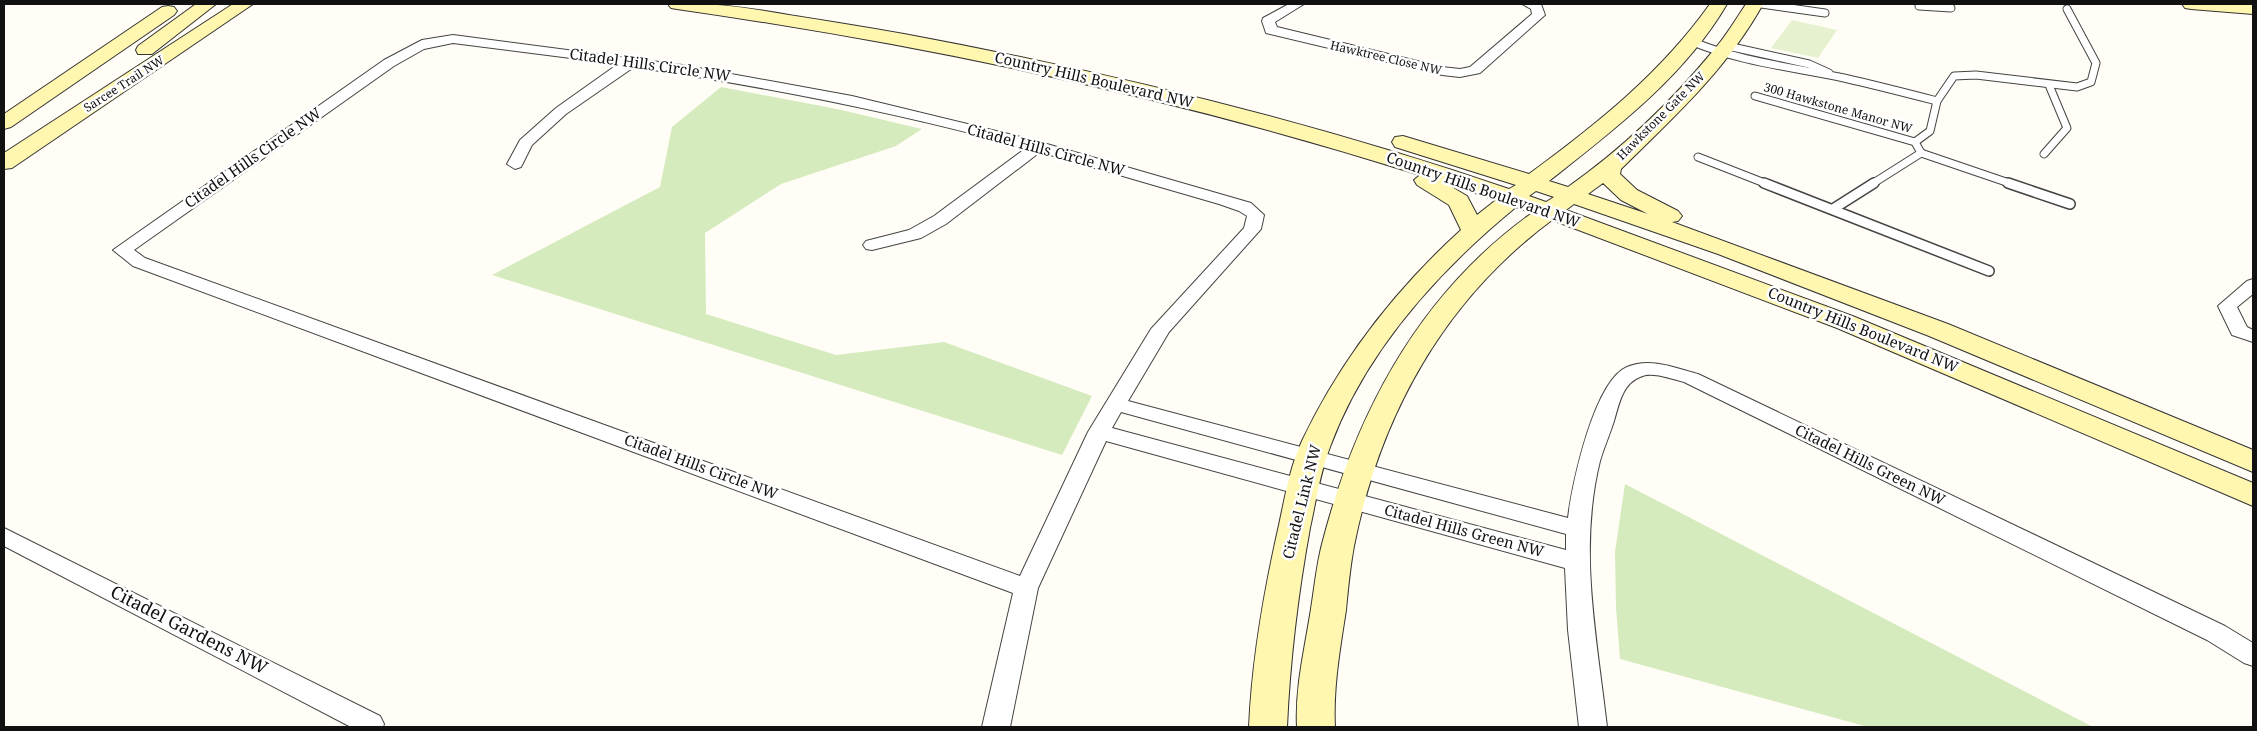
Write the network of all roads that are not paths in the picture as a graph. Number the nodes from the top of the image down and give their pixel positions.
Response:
1 (152, 4) edge
2 (179, 4) edge
3 (207, 4) edge
4 (244, 4) edge
5 (260, 4) edge
6 (677, 4) edge
7 (782, 4) edge
8 (1298, 4) edge
9 (1528, 4) edge
10 (1719, 4) edge
11 (1755, 4) edge
12 (1761, 4) edge
13 (1947, 4) edge
14 (2191, 4) edge
15 (1919, 6) dead end
16 (2067, 9) dead end
17 (2249, 9) edge
18 (1825, 13) dead end
19 (214, 26) junction
20 (133, 35) junction
21 (1691, 41) junction
22 (1724, 50) junction
23 (631, 62) junction
24 (2049, 85) junction
25 (1755, 96) dead end
26 (1938, 101) junction
27 (4, 123) edge
28 (1359, 129) dead end
29 (1387, 137) dead end
30 (1915, 142) junction
31 (1037, 147) junction
32 (1367, 151) junction
33 (1921, 153) junction
34 (2044, 154) dead end
35 (1698, 157) dead end
36 (4, 162) edge
37 (515, 164) dead end
38 (1610, 167) junction
39 (1523, 190) junction
40 (1559, 203) junction
41 (2070, 204) dead end
42 (1833, 209) junction
43 (1473, 230) junction
44 (872, 245) dead end
45 (1989, 271) dead end
46 (2253, 285) edge
47 (1828, 287) junction
48 (2253, 336) edge
49 (1115, 404) junction
50 (1099, 432) junction
51 (2253, 462) edge
52 (1359, 470) junction
53 (1308, 473) junction
54 (2253, 495) edge
55 (1351, 501) junction
56 (1579, 528) junction
57 (4, 536) edge
58 (1577, 562) junction
59 (1026, 588) junction
60 (2253, 656) edge
61 (369, 727) edge
62 (996, 727) edge
63 (1268, 727) edge
64 (1316, 727) edge
65 (1593, 727) edge

1 - 20 main road
2 - 20 main road
3 - 36 main road
4 - 19 main road, Sarcee Trail NW
5 - 19 main road
6 - 32 main road, Country Hills Boulevard NW
7 - 28 main road, Country Hills Boulevard NW
8 - 9 street, Hawktree Close NW
10 - 21 main road, Hawkstone Gate NW
11 - 22 main road, Hawkstone Gate NW
12 - 18 lane
13 - 15 lane
14 - 17 main road
16 - 24 lane
19 - 36 main road, Sarcee Trail NW
20 - 27 main road
21 - 22 lane
21 - 39 main road, Hawkstone Gate NW
22 - 26 lane
22 - 38 main road, Hawkstone Gate NW
23 - 31 street, Citadel Hills Circle NW
23 - 37 street
23 - 59 street, Citadel Hills Circle NW
24 - 26 lane
24 - 34 lane
25 - 30 lane, 300 Hawkstone Manor NW
26 - 30 lane
29 - 39 main road, Country Hills Boulevard NW
30 - 33 lane
31 - 44 street
31 - 49 street, Citadel Hills Circle NW
32 - 39 main road, Country Hills Boulevard NW
32 - 43 main road
33 - 41 lane
33 - 42 lane
35 - 42 lane
38 - 40 main road, Hawkstone Gate NW
38 - 47 main road
39 - 40 main road, Country Hills Boulevard NW
39 - 43 main road, Citadel Link NW
40 - 47 main road, Country Hills Boulevard NW
40 - 52 main road
40 - 54 main road, Country Hills Boulevard NW
42 - 45 lane
43 - 53 main road, Citadel Link NW
46 - 48 street
47 - 51 main road, Country Hills Boulevard NW
49 - 50 street, Citadel Hills Circle NW
49 - 53 street
50 - 53 street
50 - 59 street, Citadel Hills Circle NW
52 - 53 street
52 - 55 main road
52 - 56 street
53 - 55 street, Citadel Hills Green NW
53 - 63 main road, Citadel Link NW
55 - 58 street, Citadel Hills Green NW
55 - 64 main road
56 - 58 street, Citadel Hills Green NW
56 - 60 street, Citadel Hills Green NW
57 - 61 street, Citadel Gardens NW
58 - 65 street, Citadel Hills Green NW
59 - 62 street

